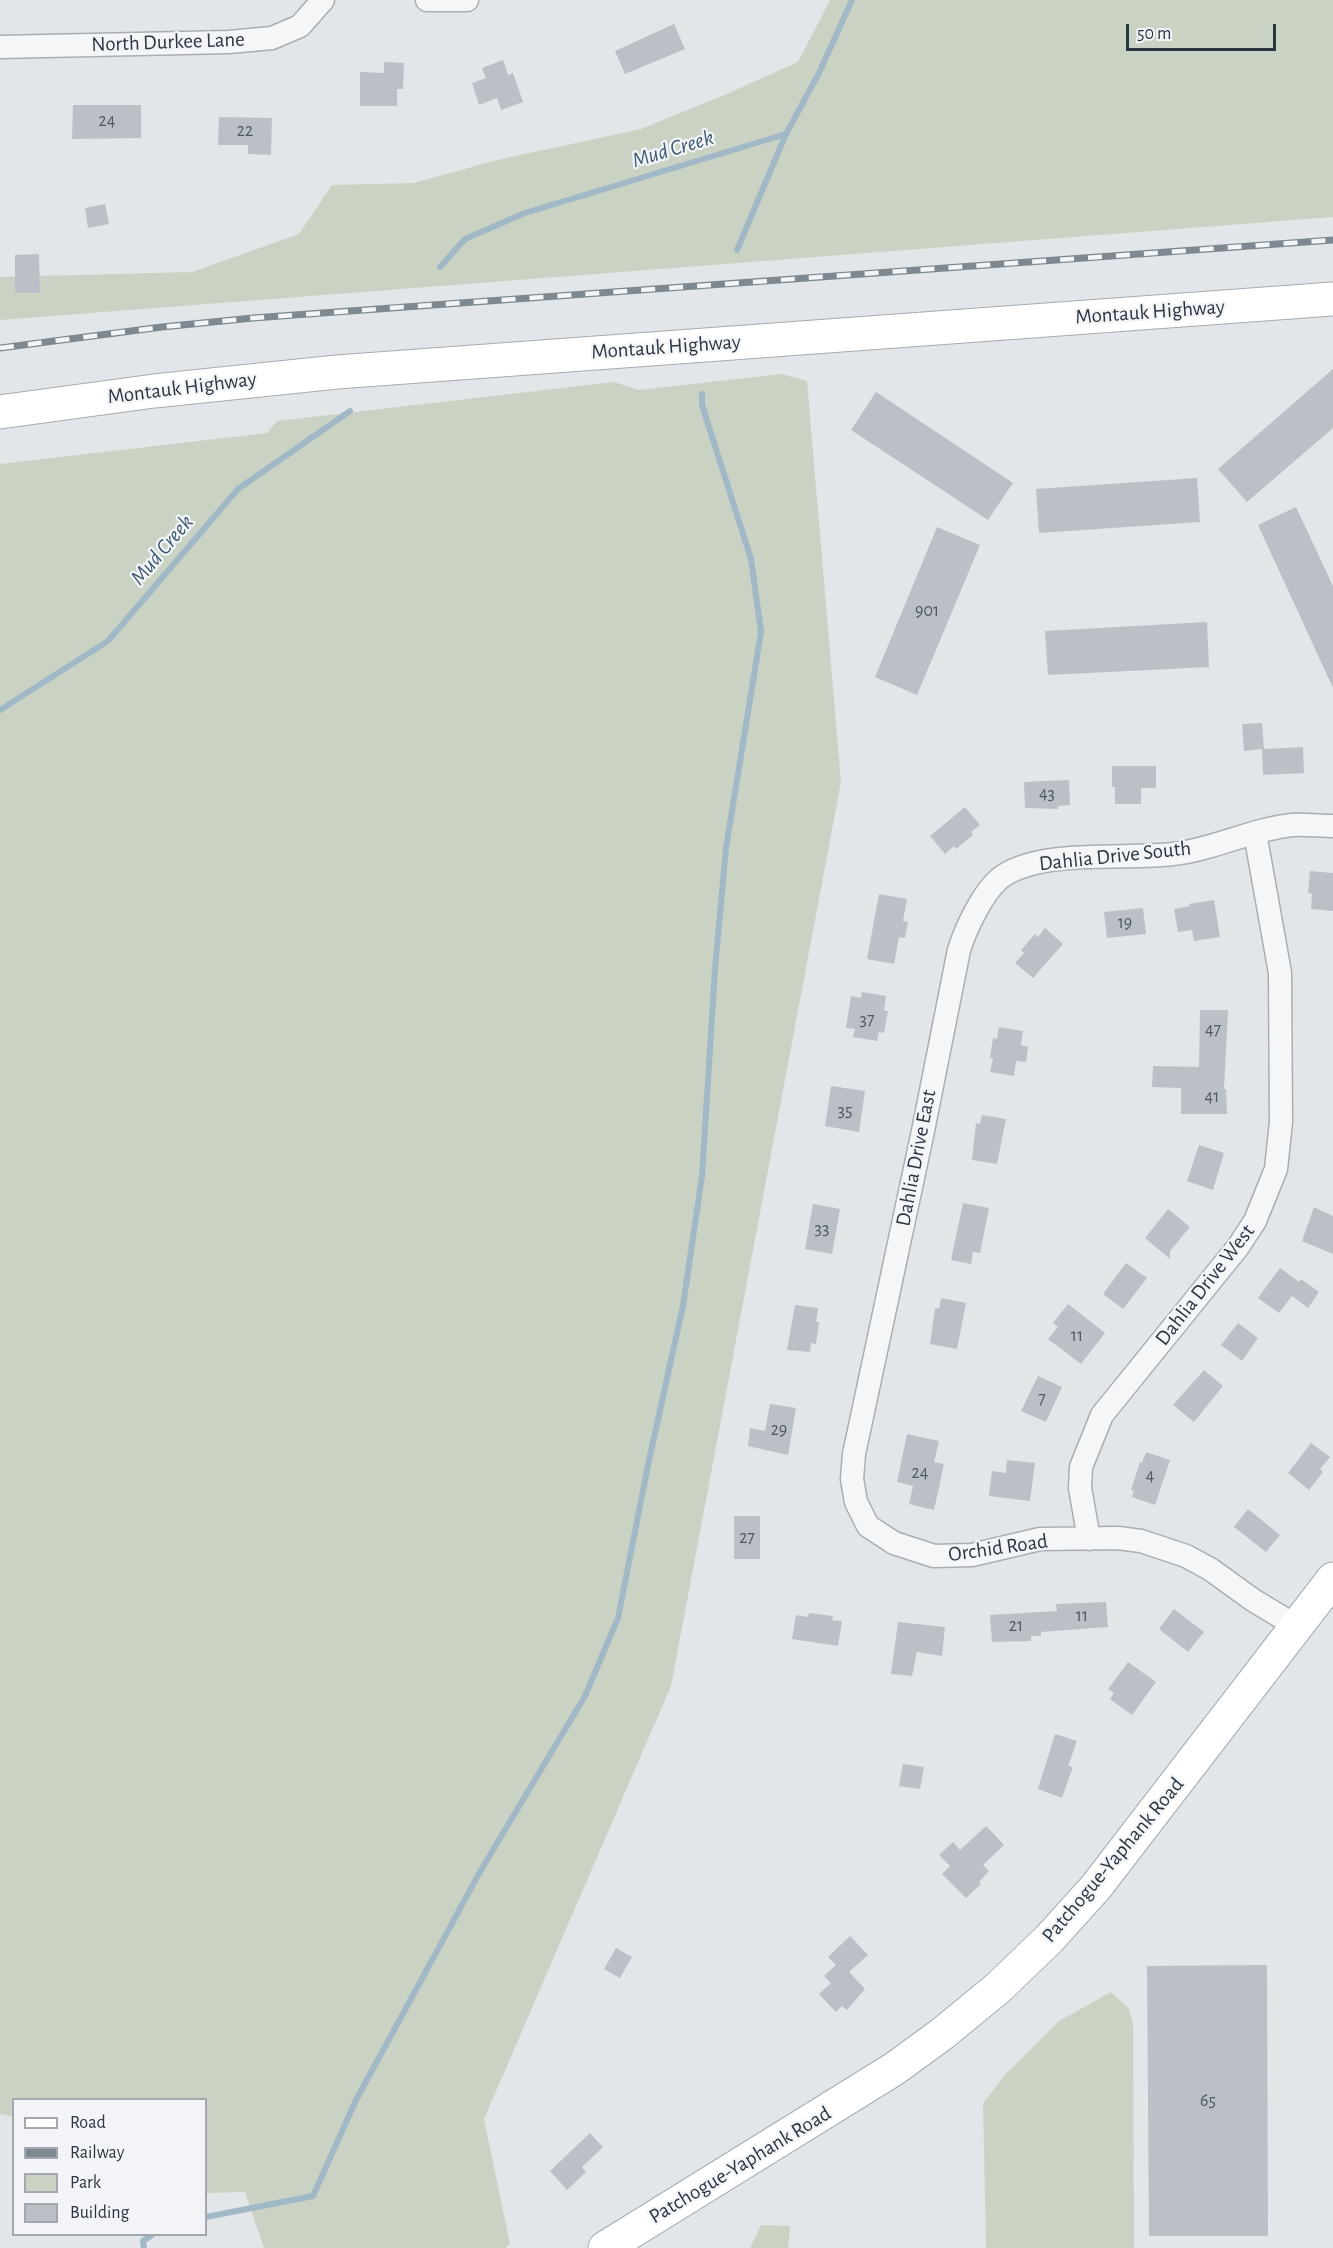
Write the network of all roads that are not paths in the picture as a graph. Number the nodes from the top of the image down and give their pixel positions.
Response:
1 (323, 0) edge
2 (427, 0) edge
3 (467, 0) edge
4 (0, 46) edge
5 (1333, 298) edge
6 (0, 412) edge
7 (1333, 826) edge
8 (1255, 833) junction
9 (981, 903) joint
10 (862, 1419) joint
11 (1089, 1539) junction
12 (1333, 1579) edge
13 (1333, 1618) edge
14 (1296, 1626) junction
15 (605, 2248) edge

1 - 4 street, North Durkee Lane
2 - 3 street
5 - 6 main road, Montauk Highway
7 - 8 street, Dahlia Drive South
8 - 9 street, Dahlia Drive South
8 - 11 street, Dahlia Drive West
9 - 10 street, Dahlia Drive East
10 - 11 street, Orchid Road
11 - 14 street, Orchid Road
12 - 14 main road, Patchogue-Yaphank Road
13 - 14 main road
14 - 15 main road, Patchogue-Yaphank Road

